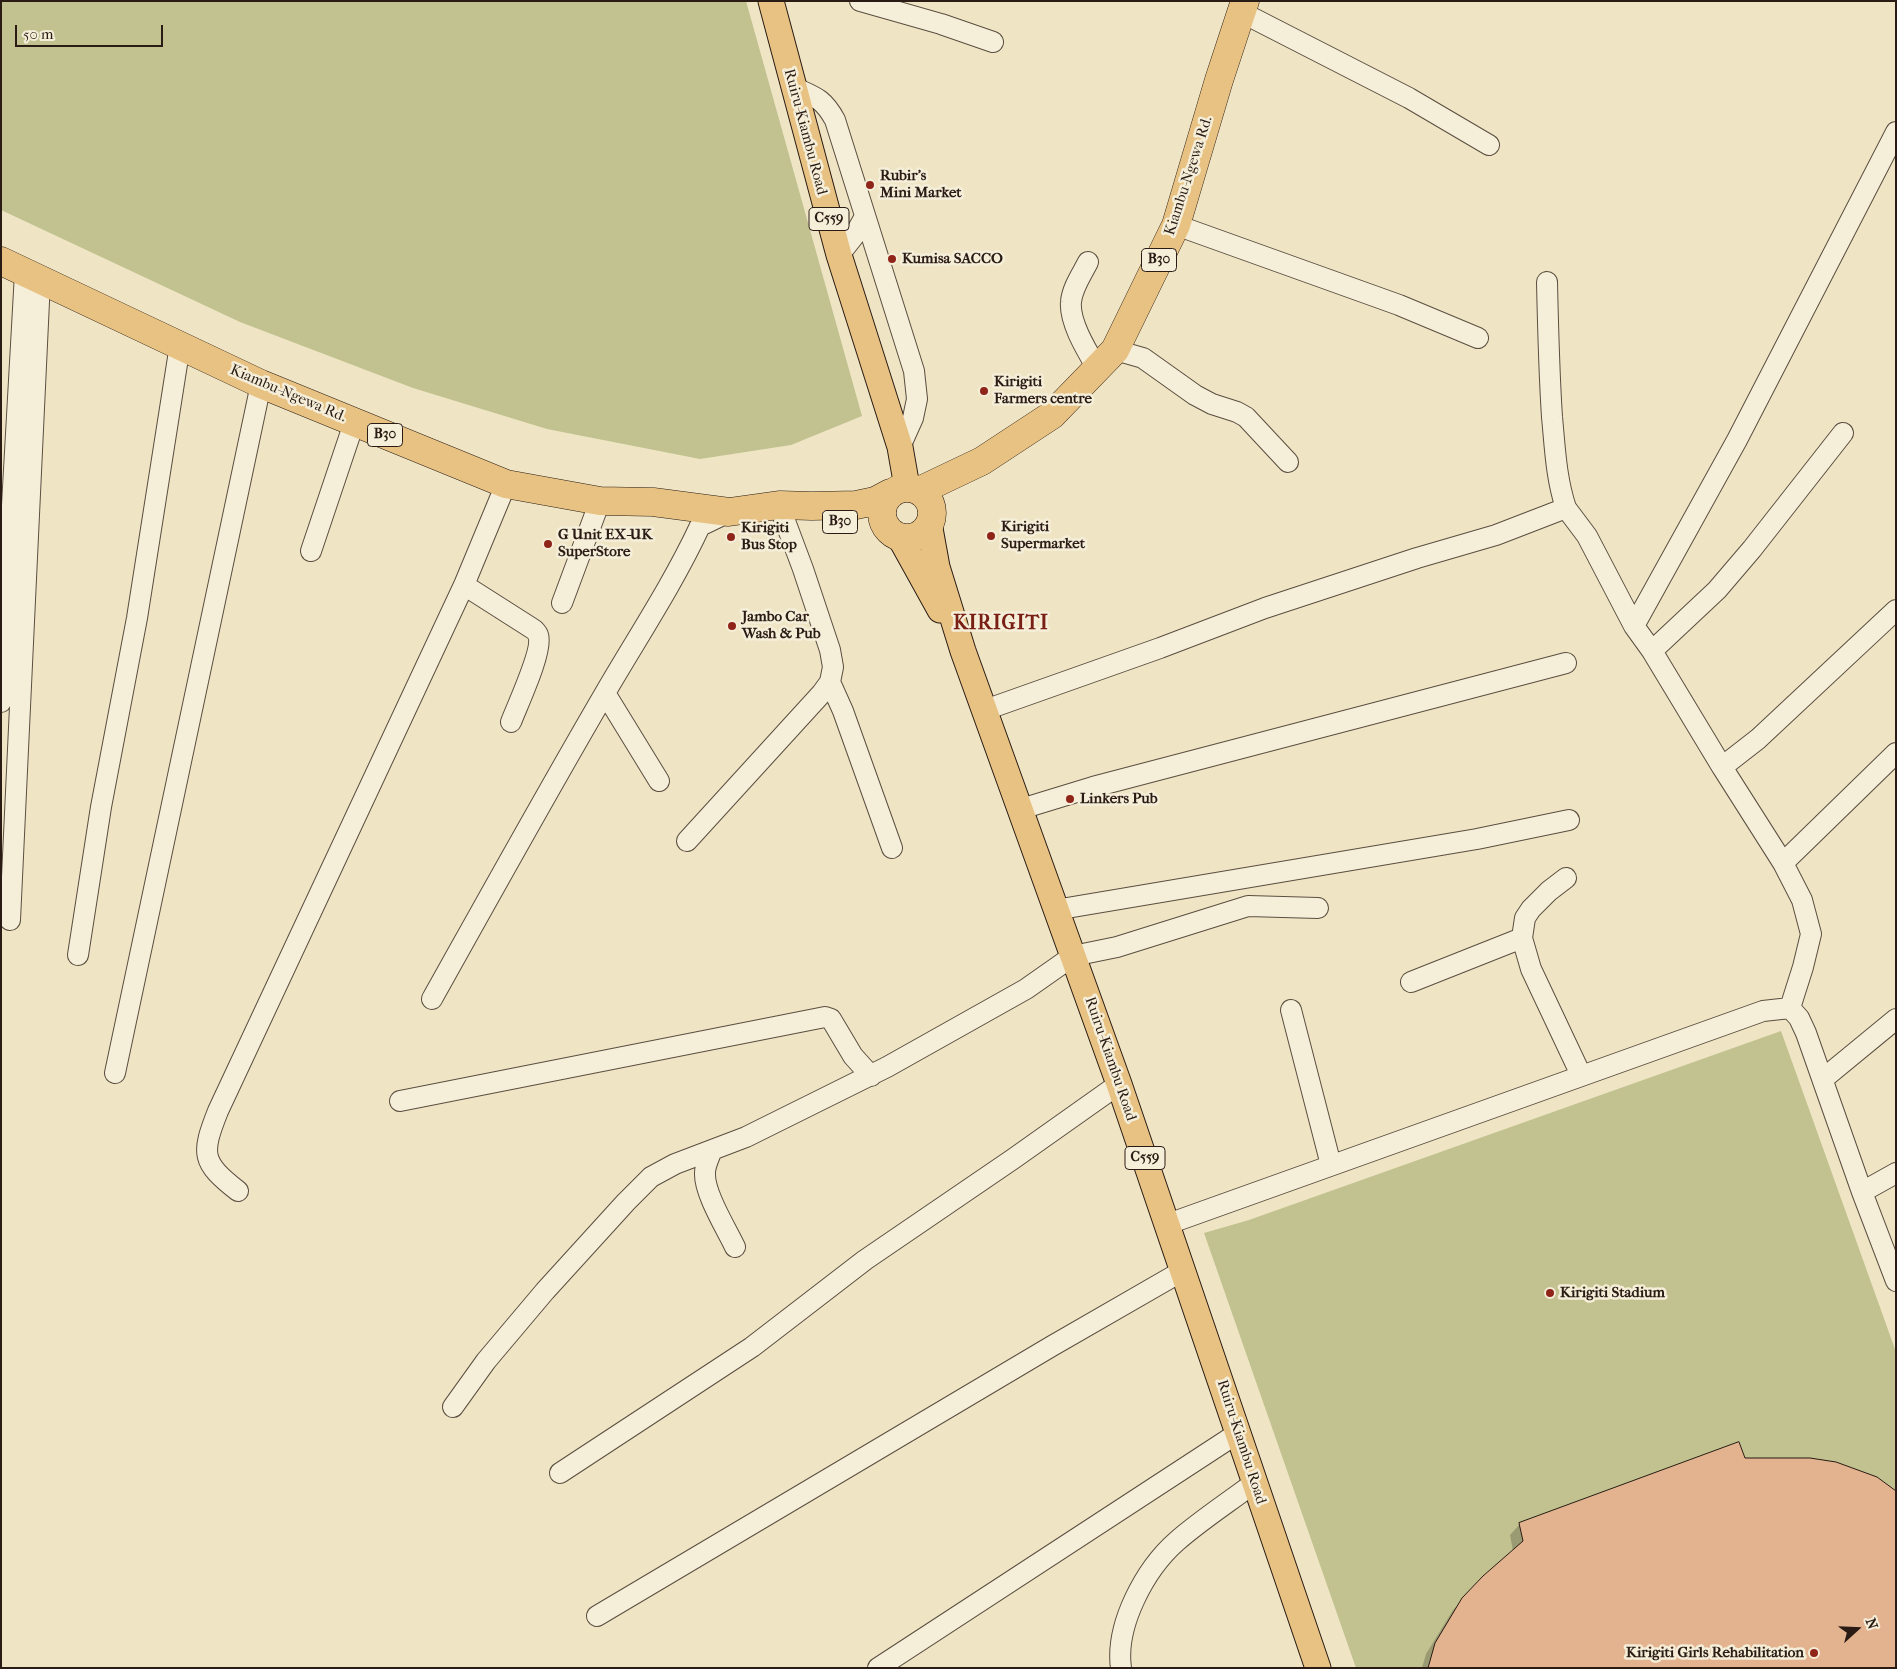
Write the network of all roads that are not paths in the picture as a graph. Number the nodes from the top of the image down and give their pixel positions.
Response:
1 (770, 1) edge
2 (860, 1) edge
3 (1242, 6) edge
4 (993, 42) dead end
5 (793, 87) junction
6 (1896, 132) edge
7 (1489, 145) dead end
8 (864, 218) junction
9 (1176, 225) junction
10 (839, 254) junction
11 (1088, 262) dead end
12 (15, 270) edge
13 (1547, 282) dead end
14 (1478, 338) dead end
15 (180, 346) junction
16 (1106, 359) junction
17 (261, 384) junction
18 (354, 423) junction
19 (1843, 433) dead end
20 (898, 440) junction
21 (1288, 462) dead end
22 (506, 484) junction
23 (600, 501) junction
24 (915, 501) junction
25 (786, 505) junction
26 (1566, 508) junction
27 (729, 512) junction
28 (894, 533) junction
29 (6, 540) edge
30 (311, 551) dead end
31 (464, 585) junction
32 (562, 603) dead end
33 (1896, 610) edge
34 (1634, 626) junction
35 (3, 639) edge
36 (1652, 650) junction
37 (963, 651) junction
38 (1566, 663) dead end
39 (830, 682) junction
40 (605, 693) junction
41 (1, 702) edge
42 (985, 710) junction
43 (511, 722) dead end
44 (1896, 753) edge
45 (1722, 768) junction
46 (659, 781) dead end
47 (1021, 809) junction
48 (1569, 820) dead end
49 (686, 841) dead end
50 (892, 848) dead end
51 (1783, 863) junction
52 (1566, 878) dead end
53 (1318, 908) dead end
54 (1056, 910) junction
55 (10, 920) dead end
56 (1522, 938) junction
57 (78, 955) dead end
58 (1073, 956) junction
59 (1411, 982) dead end
60 (432, 999) dead end
61 (1790, 1008) junction
62 (1292, 1010) dead end
63 (1896, 1018) edge
64 (115, 1073) dead end
65 (1581, 1075) junction
66 (871, 1076) junction
67 (1823, 1079) junction
68 (1119, 1084) junction
69 (400, 1101) dead end
70 (712, 1150) junction
71 (1331, 1165) junction
72 (1896, 1173) edge
73 (238, 1191) dead end
74 (1862, 1192) junction
75 (1168, 1224) junction
76 (735, 1246) dead end
77 (1892, 1259) edge
78 (1184, 1270) junction
79 (1896, 1281) edge
80 (454, 1408) dead end
81 (1238, 1433) junction
82 (560, 1473) dead end
83 (1254, 1483) junction
84 (597, 1616) dead end
85 (878, 1668) edge
86 (1121, 1668) edge
87 (1318, 1668) edge

1 - 5 main road, Ruiru-Kiambu Road / C559
2 - 4 street
3 - 7 street
3 - 9 highway, Kiambu-Ngewa Rd. / B30
5 - 8 street
5 - 10 main road, Ruiru-Kiambu Road / C559
6 - 34 street
8 - 10 street
8 - 20 street
9 - 14 street
9 - 16 highway, Kiambu-Ngewa Rd. / B30
10 - 20 main road, Ruiru-Kiambu Road / C559
11 - 16 street
12 - 15 highway, Kiambu-Ngewa Rd. / B30
12 - 29 street
12 - 55 street
13 - 26 street
15 - 17 highway, Kiambu-Ngewa Rd. / B30
15 - 57 street
16 - 21 street
16 - 24 highway, Kiambu-Ngewa Rd. / B30
17 - 18 highway, Kiambu-Ngewa Rd. / B30
17 - 64 street
18 - 22 highway, Kiambu-Ngewa Rd. / B30
18 - 30 street
19 - 36 street
20 - 24 main road, Ruiru-Kiambu Road
22 - 23 highway, Kiambu-Ngewa Rd. / B30
22 - 31 street
23 - 27 highway, Kiambu-Ngewa Rd. / B30
23 - 32 street
24 - 25 highway, B30
24 - 28 highway, B30
24 - 28 highway, B30
24 - 37 main road, C559
25 - 27 highway, Kiambu-Ngewa Rd. / B30
25 - 28 highway, B30
25 - 39 street
26 - 34 street
26 - 42 street
27 - 40 street
28 - 37 main road, C559
29 - 35 street
31 - 43 street
31 - 73 street
33 - 45 street
34 - 36 street
35 - 41 street
36 - 45 street
37 - 42 main road, Ruiru-Kiambu Road / C559
38 - 47 street
39 - 49 street
39 - 50 street
40 - 46 street
40 - 60 street
42 - 47 main road, Ruiru-Kiambu Road / C559
44 - 51 street
45 - 51 street
47 - 54 main road, Ruiru-Kiambu Road / C559
48 - 54 street
51 - 61 street
52 - 56 street
53 - 58 street
54 - 58 main road, Ruiru-Kiambu Road / C559
56 - 59 street
56 - 65 street
58 - 66 street
58 - 68 main road, Ruiru-Kiambu Road / C559
61 - 65 street
61 - 67 street
62 - 71 street
63 - 67 street
65 - 71 street
66 - 69 street
66 - 70 street
67 - 74 street
68 - 75 main road, Ruiru-Kiambu Road / C559
68 - 82 street
70 - 76 street
70 - 80 street
71 - 75 street
72 - 74 street
74 - 77 street
75 - 78 main road, Ruiru-Kiambu Road / C559
77 - 79 street
78 - 81 main road, Ruiru-Kiambu Road / C559
78 - 84 street
81 - 83 main road, Ruiru-Kiambu Road / C559
81 - 85 street
83 - 86 street
83 - 87 main road, Ruiru-Kiambu Road / C559

